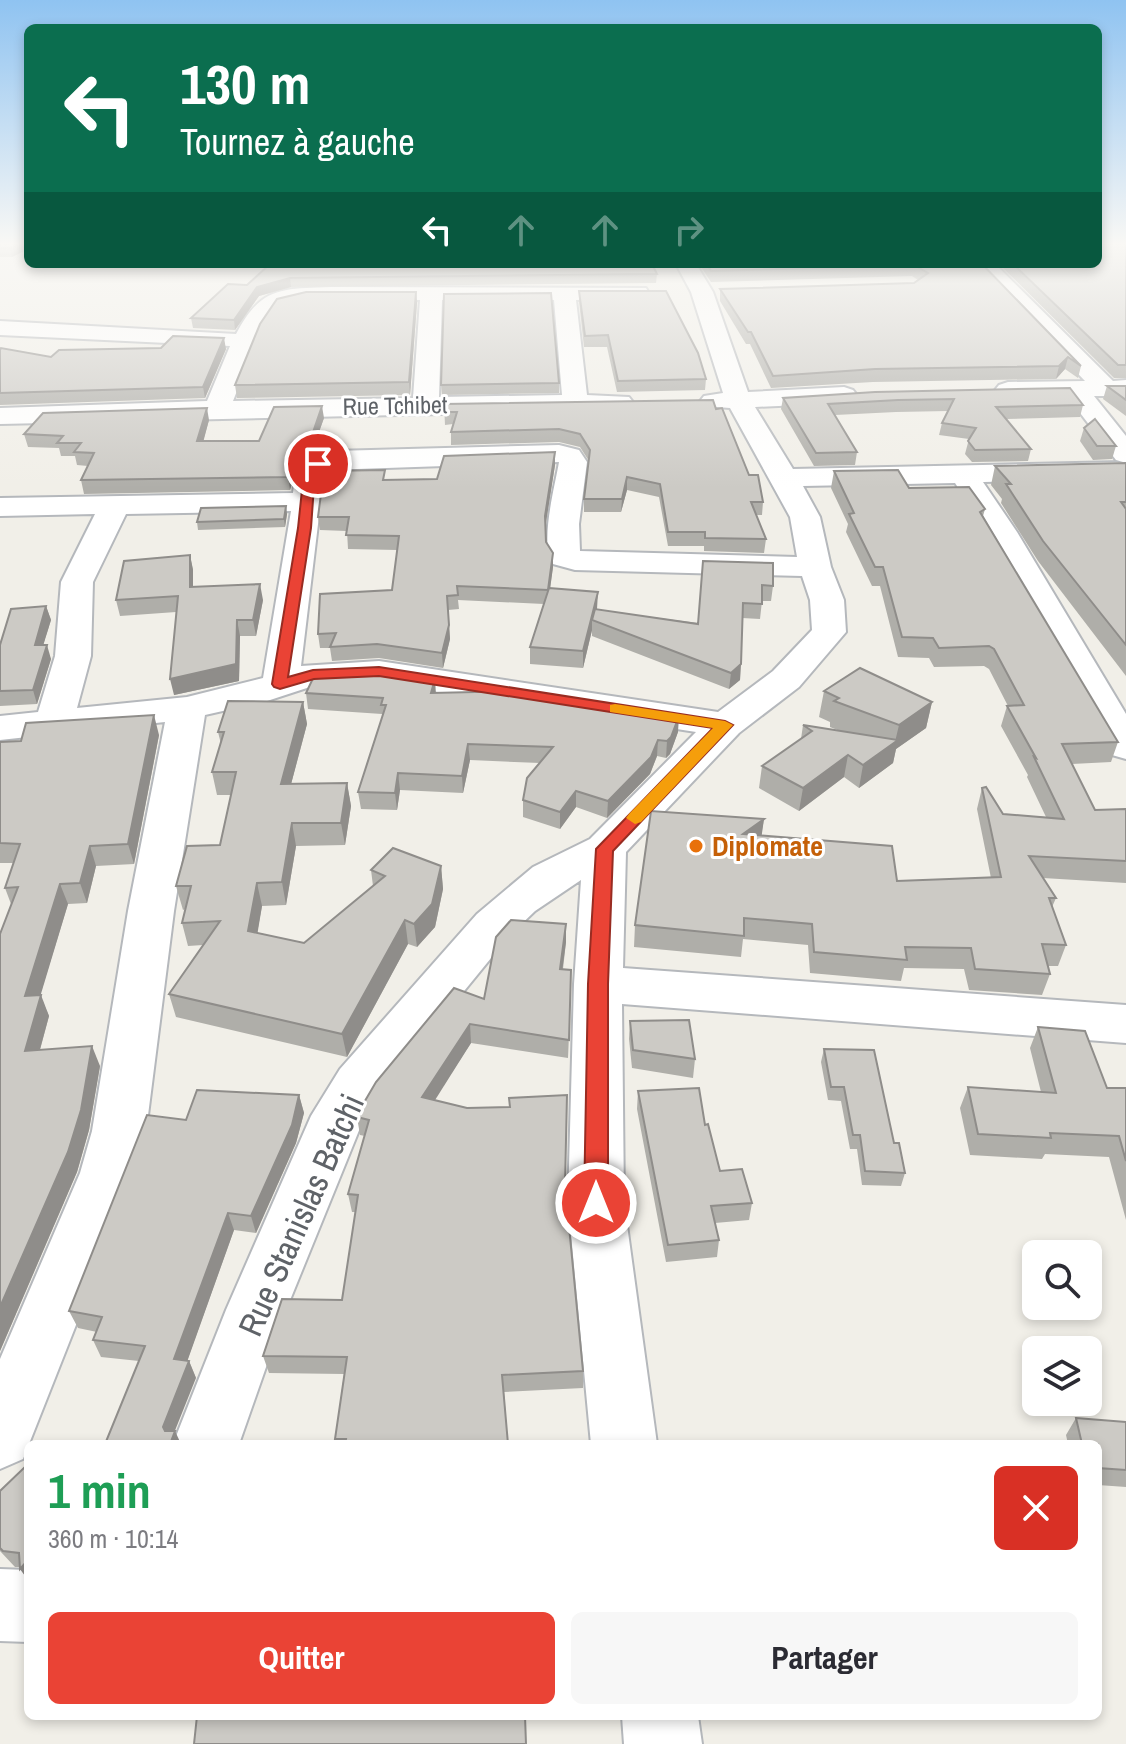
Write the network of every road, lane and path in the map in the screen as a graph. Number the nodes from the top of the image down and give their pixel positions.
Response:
1 (253, 325) edge
2 (430, 325) edge
3 (567, 325) edge
4 (720, 325) edge
5 (1049, 325) edge
6 (0, 328) edge
7 (244, 340) junction
8 (1116, 388) edge
9 (1075, 389) junction
10 (982, 391) edge
11 (873, 393) edge
12 (738, 401) junction
13 (575, 402) junction
14 (649, 402) edge
15 (694, 402) edge
16 (426, 405) junction
17 (217, 409) junction
18 (0, 416) edge
19 (1126, 454) edge
20 (1126, 470) edge
21 (963, 473) junction
22 (784, 478) junction
23 (307, 502) junction
24 (0, 507) edge
25 (114, 507) junction
26 (815, 567) junction
27 (280, 684) junction
28 (187, 708) junction
29 (55, 720) junction
30 (725, 725) junction
31 (0, 728) edge
32 (1126, 747) edge
33 (605, 849) junction
34 (598, 984) junction
35 (1126, 1024) edge
36 (0, 1436) edge
37 (207, 1440) edge
38 (624, 1440) edge
39 (0, 1605) edge
40 (24, 1606) edge
41 (660, 1720) edge
42 (663, 1744) edge

1 - 7 street
2 - 16 street
3 - 13 street
4 - 12 street, Rue Stanislas Batchi
5 - 8 street
6 - 7 street
7 - 17 street
8 - 9 street
9 - 10 street
9 - 19 street
11 - 12 street
12 - 15 street
12 - 22 street, Rue Stanislas Batchi
13 - 14 street, Rue Tchibet
13 - 16 street, Rue Tchibet
16 - 17 street, Rue Tchibet
17 - 18 street, Rue Tchibet
20 - 21 street
21 - 22 street
21 - 32 street
22 - 26 street, Rue Stanislas Batchi
23 - 25 street
23 - 26 street
23 - 27 street
24 - 25 street
25 - 29 street
26 - 30 street, Rue Stanislas Batchi
27 - 28 street
27 - 30 street
28 - 29 street
28 - 36 street
29 - 31 street
30 - 33 street, Rue Stanislas Batchi
33 - 34 street
33 - 37 street, Rue Stanislas Batchi
34 - 35 street
34 - 38 street
39 - 40 street
41 - 42 street

